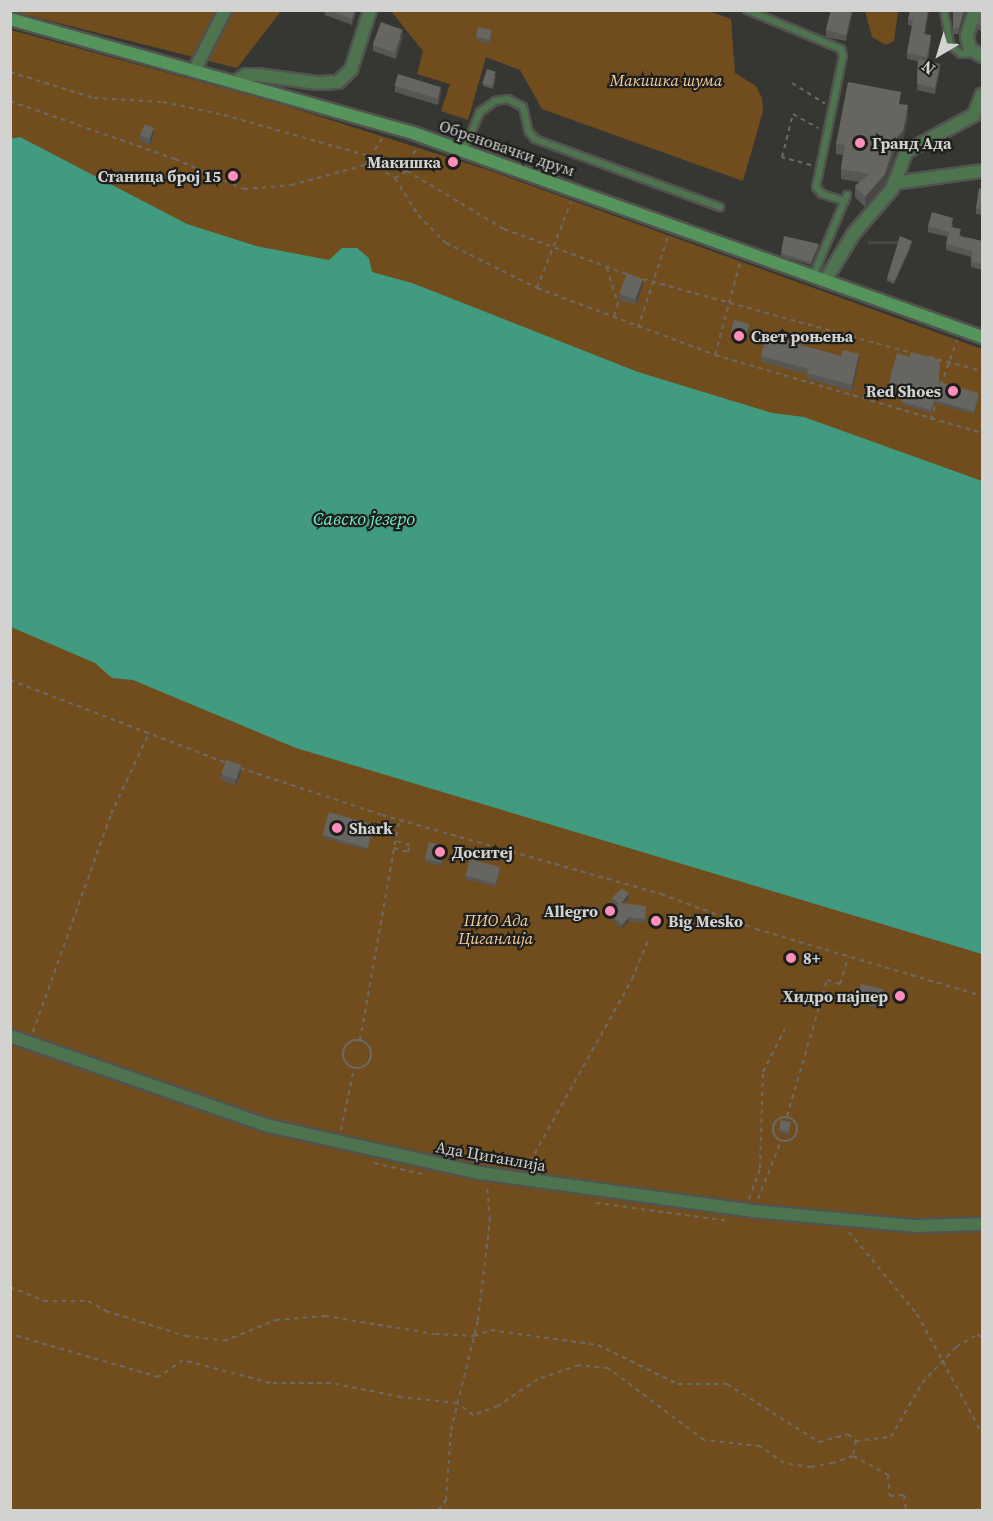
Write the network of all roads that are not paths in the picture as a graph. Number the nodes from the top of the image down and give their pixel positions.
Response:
1 (225, 10) edge
2 (370, 10) edge
3 (747, 10) edge
4 (945, 10) edge
5 (975, 10) edge
6 (10, 19) edge
7 (978, 54) edge
8 (195, 69) junction
9 (237, 81) junction
10 (982, 94) edge
11 (464, 150) junction
12 (982, 171) edge
13 (894, 183) junction
14 (720, 207) dead end
15 (819, 278) junction
16 (982, 337) edge
17 (10, 1036) edge
18 (982, 1224) edge

1 - 8 street
2 - 9 street
3 - 15 lane
4 - 7 lane
5 - 7 street
6 - 8 street, Обреновачки друм
8 - 9 street, Обреновачки друм
9 - 11 street, Обреновачки друм
10 - 13 street
11 - 14 lane
11 - 15 street, Обреновачки друм
12 - 13 street
13 - 15 street
15 - 16 street, Обреновачки друм
17 - 18 street, Ада Циганлија

